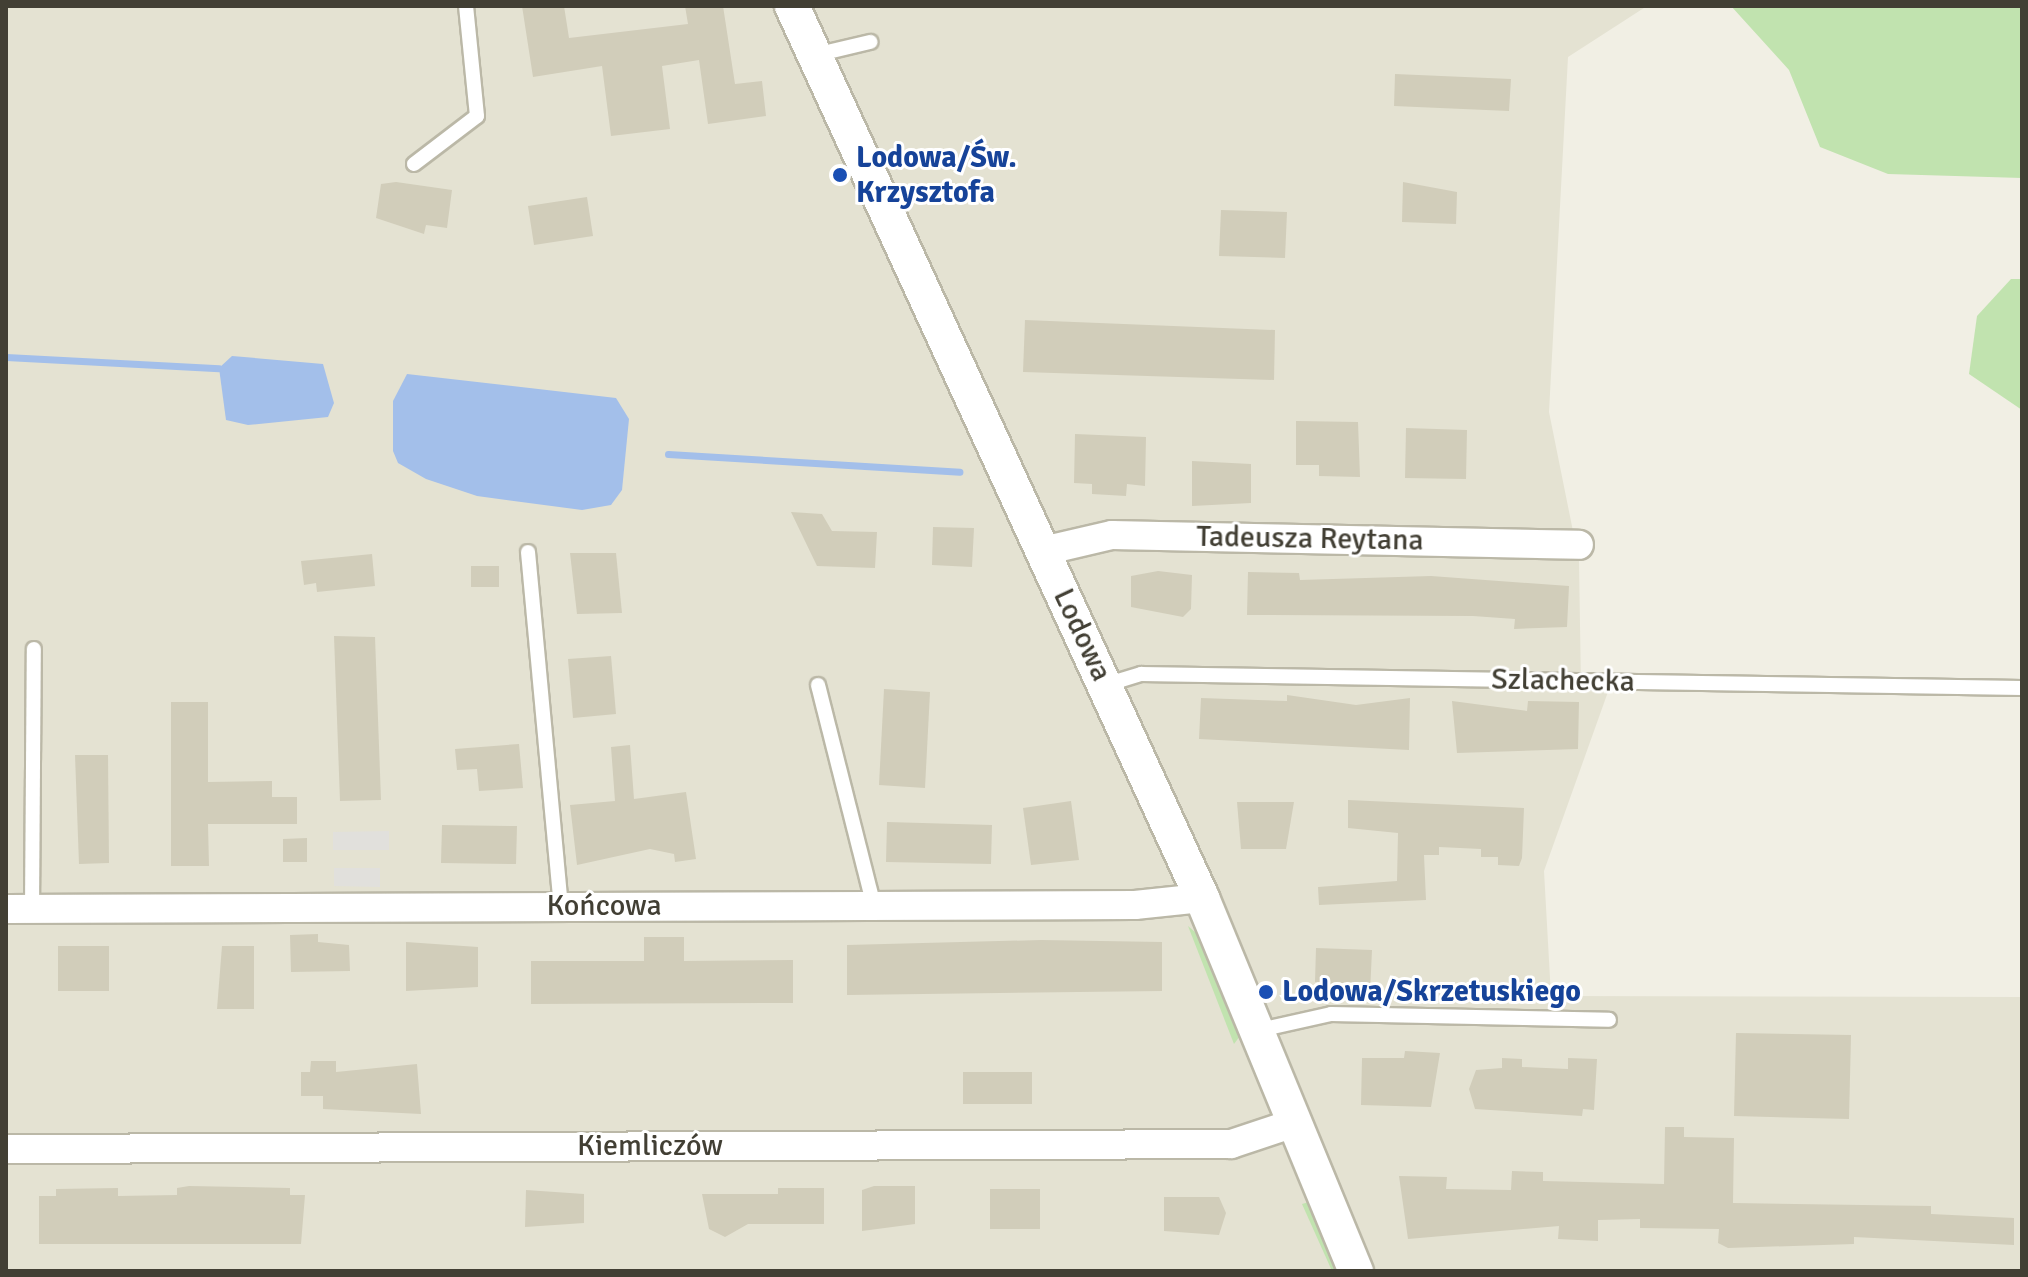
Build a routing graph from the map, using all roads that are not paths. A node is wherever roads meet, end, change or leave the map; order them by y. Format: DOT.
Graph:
graph roads {
  1 [pos="466,6"];
  2 [pos="792,6"];
  3 [pos="870,42"];
  4 [pos="815,55"];
  5 [pos="414,164"];
  6 [pos="1579,545"];
  7 [pos="1043,551"];
  8 [pos="528,552"];
  9 [pos="34,649"];
  10 [pos="818,685"];
  11 [pos="1105,685"];
  12 [pos="2022,688"];
  13 [pos="1202,898"];
  14 [pos="874,906"];
  15 [pos="561,907"];
  16 [pos="19,909"];
  17 [pos="1609,1020"];
  18 [pos="1254,1031"];
  19 [pos="1291,1124"];
  20 [pos="6,1149"];
  21 [pos="1356,1271"];
  1 -- 5 [label="lane"];
  2 -- 4 [label="street, Lodowa"];
  3 -- 4 [label="lane"];
  4 -- 7 [label="street, Lodowa"];
  6 -- 7 [label="street, Tadeusza Reytana"];
  7 -- 11 [label="street, Lodowa"];
  8 -- 15 [label="lane"];
  9 -- 16 [label="lane"];
  10 -- 14 [label="lane"];
  11 -- 12 [label="lane, Szlachecka"];
  11 -- 13 [label="street, Lodowa"];
  13 -- 14 [label="street, Końcowa"];
  13 -- 18 [label="street, Lodowa"];
  14 -- 15 [label="street, Końcowa"];
  15 -- 16 [label="street, Końcowa"];
  17 -- 18 [label="lane"];
  18 -- 19 [label="street, Lodowa"];
  19 -- 20 [label="street, Kiemliczów"];
  19 -- 21 [label="street, Lodowa"];
}
